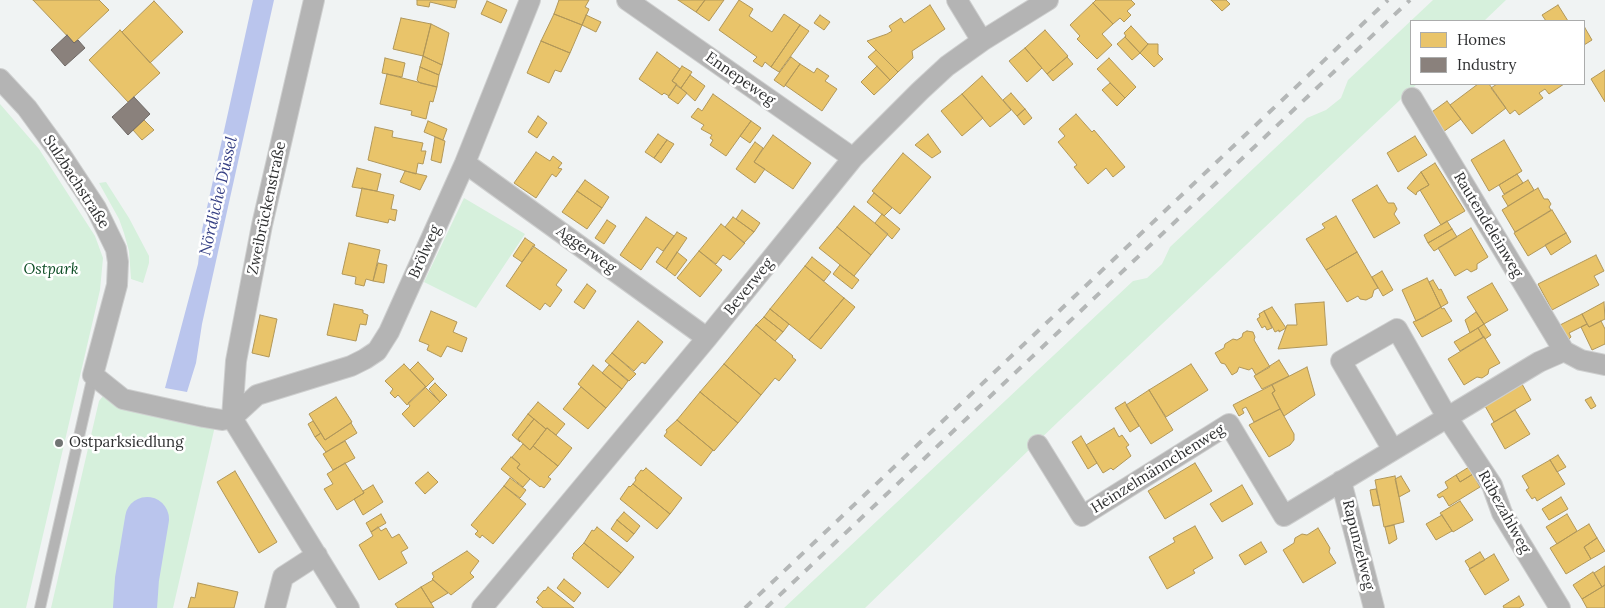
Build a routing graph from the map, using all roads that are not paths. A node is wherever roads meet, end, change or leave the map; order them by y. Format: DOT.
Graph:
graph roads {
  1 [pos="314,0"];
  2 [pos="530,0"];
  3 [pos="627,0"];
  4 [pos="957,0"];
  5 [pos="1048,0"];
  6 [pos="982,41"];
  7 [pos="0,79"];
  8 [pos="1412,98"];
  9 [pos="853,158"];
  10 [pos="466,163"];
  11 [pos="707,338"];
  12 [pos="1564,352"];
  13 [pos="1605,365"];
  14 [pos="93,375"];
  15 [pos="1447,417"];
  16 [pos="232,418"];
  17 [pos="1038,446"];
  18 [pos="1393,450"];
  19 [pos="1341,481"];
  20 [pos="317,555"];
  21 [pos="40,608"];
  22 [pos="275,608"];
  23 [pos="349,608"];
  24 [pos="482,608"];
  25 [pos="1374,608"];
  26 [pos="1560,608"];
  1 -- 16 [label="street, Zweibrückenstraße"];
  2 -- 10 [label="street, Brölweg"];
  3 -- 9 [label="street, Ennepeweg"];
  4 -- 6 [label="street"];
  5 -- 6 [label="street, Beverweg"];
  6 -- 9 [label="street, Beverweg"];
  7 -- 14 [label="street, Sulzbachstraße"];
  8 -- 12 [label="street, Rautendeleinweg"];
  9 -- 11 [label="street, Beverweg"];
  10 -- 11 [label="street, Aggerweg"];
  10 -- 16 [label="street, Brölweg"];
  11 -- 24 [label="street, Beverweg"];
  12 -- 13 [label="street"];
  12 -- 15 [label="street"];
  14 -- 16 [label="street"];
  14 -- 21 [label="lane"];
  15 -- 18 [label="street, Heinzelmännchenweg"];
  15 -- 18 [label="street, Rübezahlweg"];
  15 -- 26 [label="street, Rübezahlweg"];
  16 -- 20 [label="street"];
  17 -- 19 [label="street, Heinzelmännchenweg"];
  18 -- 19 [label="street, Heinzelmännchenweg"];
  19 -- 25 [label="street, Rapunzelweg"];
  20 -- 22 [label="street"];
  20 -- 23 [label="street"];
}
